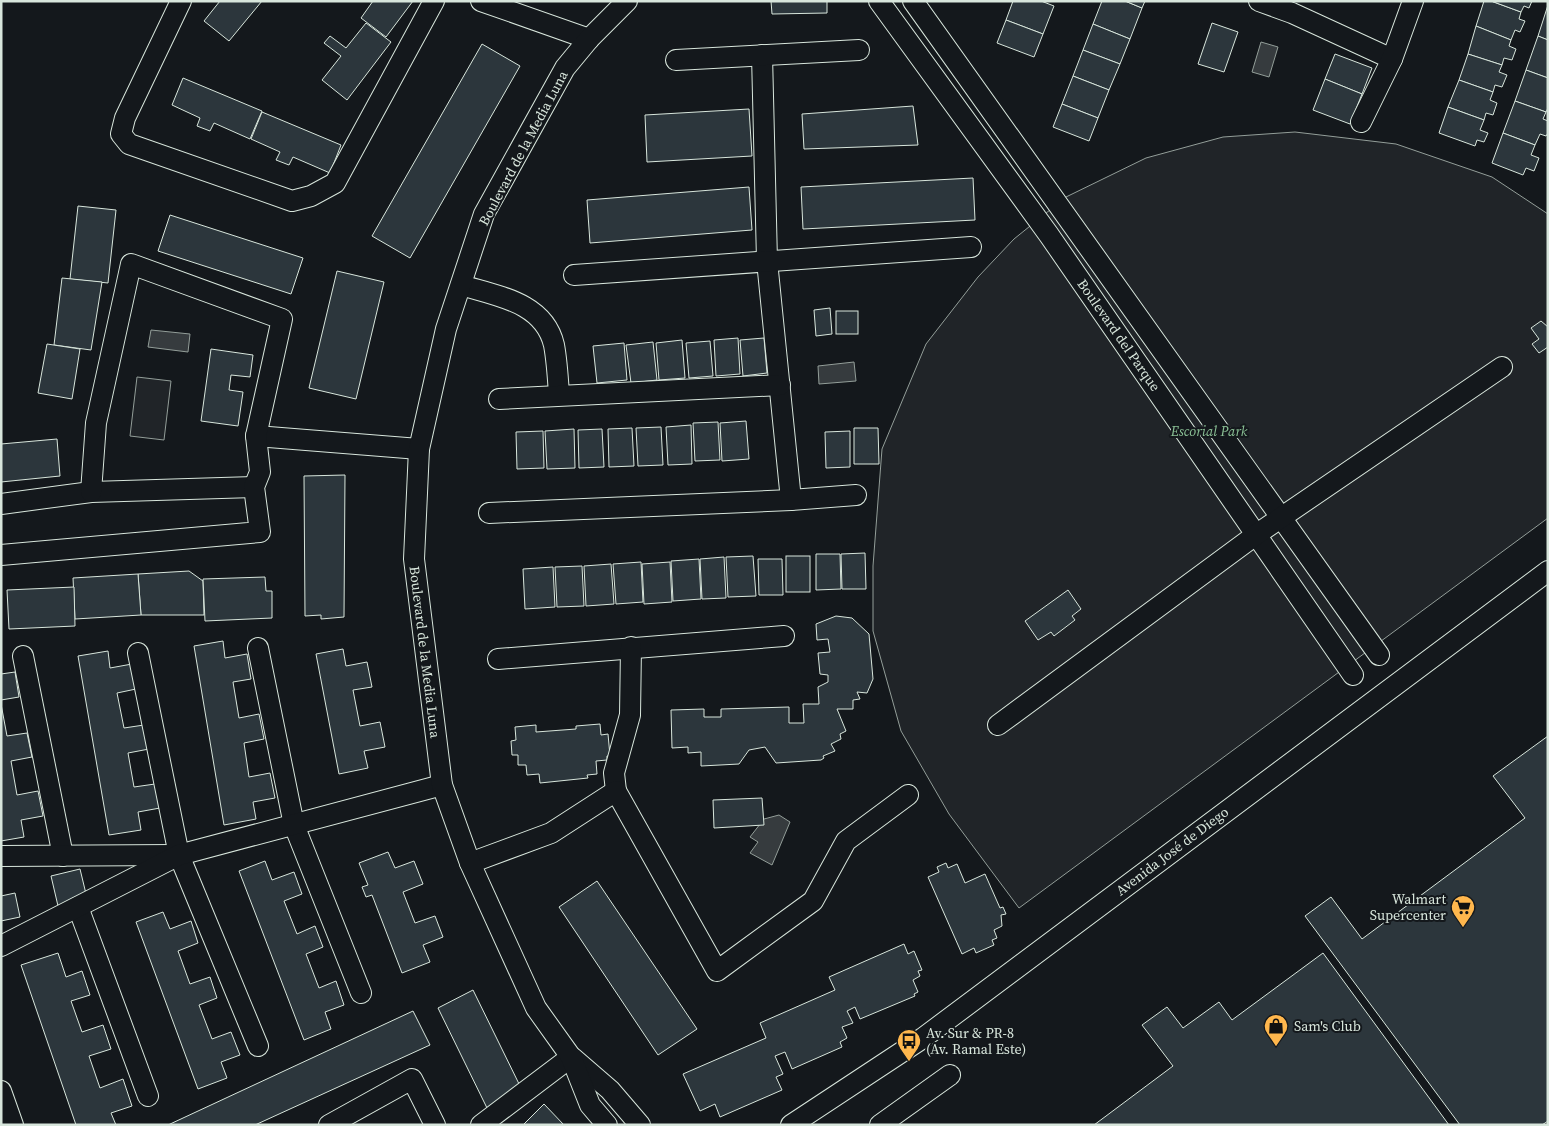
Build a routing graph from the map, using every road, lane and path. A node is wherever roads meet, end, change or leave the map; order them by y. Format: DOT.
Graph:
graph roads {
  1 [pos="181,1"];
  2 [pos="434,1"];
  3 [pos="481,1"];
  4 [pos="627,1"];
  5 [pos="879,1"];
  6 [pos="913,1"];
  7 [pos="1259,1"];
  8 [pos="1413,1"];
  9 [pos="1294,7"];
  10 [pos="589,39"];
  11 [pos="859,50"];
  12 [pos="762,55"];
  13 [pos="1392,59"];
  14 [pos="676,60"];
  15 [pos="1361,122"];
  16 [pos="971,248"];
  17 [pos="767,262"];
  18 [pos="574,275"];
  19 [pos="461,285"];
  20 [pos="1502,367"];
  21 [pos="780,385"];
  22 [pos="559,395"];
  23 [pos="499,399"];
  24 [pos="256,436"];
  25 [pos="419,449"];
  26 [pos="254,487"];
  27 [pos="90,492"];
  28 [pos="856,495"];
  29 [pos="791,500"];
  30 [pos="1,504"];
  31 [pos="489,513"];
  32 [pos="1283,517"];
  33 [pos="1257,534"];
  34 [pos="1,555"];
  35 [pos="1548,571"];
  36 [pos="784,636"];
  37 [pos="631,647"];
  38 [pos="258,648"];
  39 [pos="138,653"];
  40 [pos="1379,655"];
  41 [pos="23,656"];
  42 [pos="498,659"];
  43 [pos="1352,675"];
  44 [pos="998,725"];
  45 [pos="442,785"];
  46 [pos="616,791"];
  47 [pos="908,795"];
  48 [pos="294,824"];
  49 [pos="179,855"];
  50 [pos="1,856"];
  51 [pos="63,856"];
  52 [pos="470,863"];
  53 [pos="78,908"];
  54 [pos="1,946"];
  55 [pos="361,993"];
  56 [pos="258,1046"];
  57 [pos="571,1057"];
  58 [pos="950,1075"];
  59 [pos="1,1091"];
  60 [pos="148,1096"];
  61 [pos="804,1118"];
  62 [pos="13,1125"];
  63 [pos="329,1125"];
  64 [pos="435,1125"];
  65 [pos="481,1125"];
  66 [pos="606,1125"];
  67 [pos="640,1125"];
  68 [pos="791,1125"];
  69 [pos="880,1125"];
  1 -- 2 [label="street"];
  3 -- 10 [label="street"];
  4 -- 10 [label="street, Boulevard de la Media Luna"];
  5 -- 33 [label="street, Boulevard del Parque"];
  6 -- 32 [label="street, Boulevard del Parque"];
  7 -- 9 [label="street"];
  8 -- 13 [label="street"];
  9 -- 13 [label="street"];
  10 -- 19 [label="street, Boulevard de la Media Luna"];
  11 -- 12 [label="street"];
  12 -- 14 [label="street"];
  12 -- 17 [label="street"];
  13 -- 15 [label="street"];
  16 -- 17 [label="street"];
  17 -- 18 [label="street"];
  17 -- 21 [label="street"];
  19 -- 22 [label="street"];
  19 -- 25 [label="street, Boulevard de la Media Luna"];
  20 -- 32 [label="street"];
  21 -- 22 [label="street"];
  21 -- 29 [label="street"];
  22 -- 23 [label="street"];
  24 -- 25 [label="street"];
  24 -- 26 [label="street"];
  24 -- 27 [label="street"];
  25 -- 45 [label="street, Boulevard de la Media Luna"];
  26 -- 27 [label="street"];
  26 -- 34 [label="street"];
  27 -- 30 [label="street"];
  28 -- 29 [label="street"];
  29 -- 31 [label="street"];
  32 -- 33 [label="street"];
  32 -- 40 [label="street, Boulevard del Parque"];
  33 -- 43 [label="street, Boulevard del Parque"];
  33 -- 44 [label="street"];
  35 -- 61 [label="street, Avenida José de Diego"];
  36 -- 37 [label="street"];
  37 -- 42 [label="street"];
  37 -- 46 [label="street"];
  38 -- 48 [label="street"];
  39 -- 49 [label="street"];
  41 -- 51 [label="street"];
  45 -- 48 [label="street"];
  45 -- 52 [label="street, Boulevard de la Media Luna"];
  46 -- 47 [label="street"];
  46 -- 52 [label="street"];
  48 -- 49 [label="street"];
  48 -- 55 [label="street"];
  49 -- 51 [label="street"];
  49 -- 53 [label="street"];
  49 -- 56 [label="street"];
  50 -- 51 [label="street"];
  52 -- 57 [label="street, Boulevard de la Media Luna"];
  53 -- 54 [label="street"];
  53 -- 60 [label="street"];
  57 -- 65 [label="street"];
  57 -- 66 [label="street, Boulevard de la Media Luna"];
  57 -- 67 [label="street, Boulevard de la Media Luna"];
  58 -- 69 [label="street"];
  59 -- 62 [label="street"];
  61 -- 68 [label="street, Avenida José de Diego"];
  63 -- 64 [label="street"];
}
